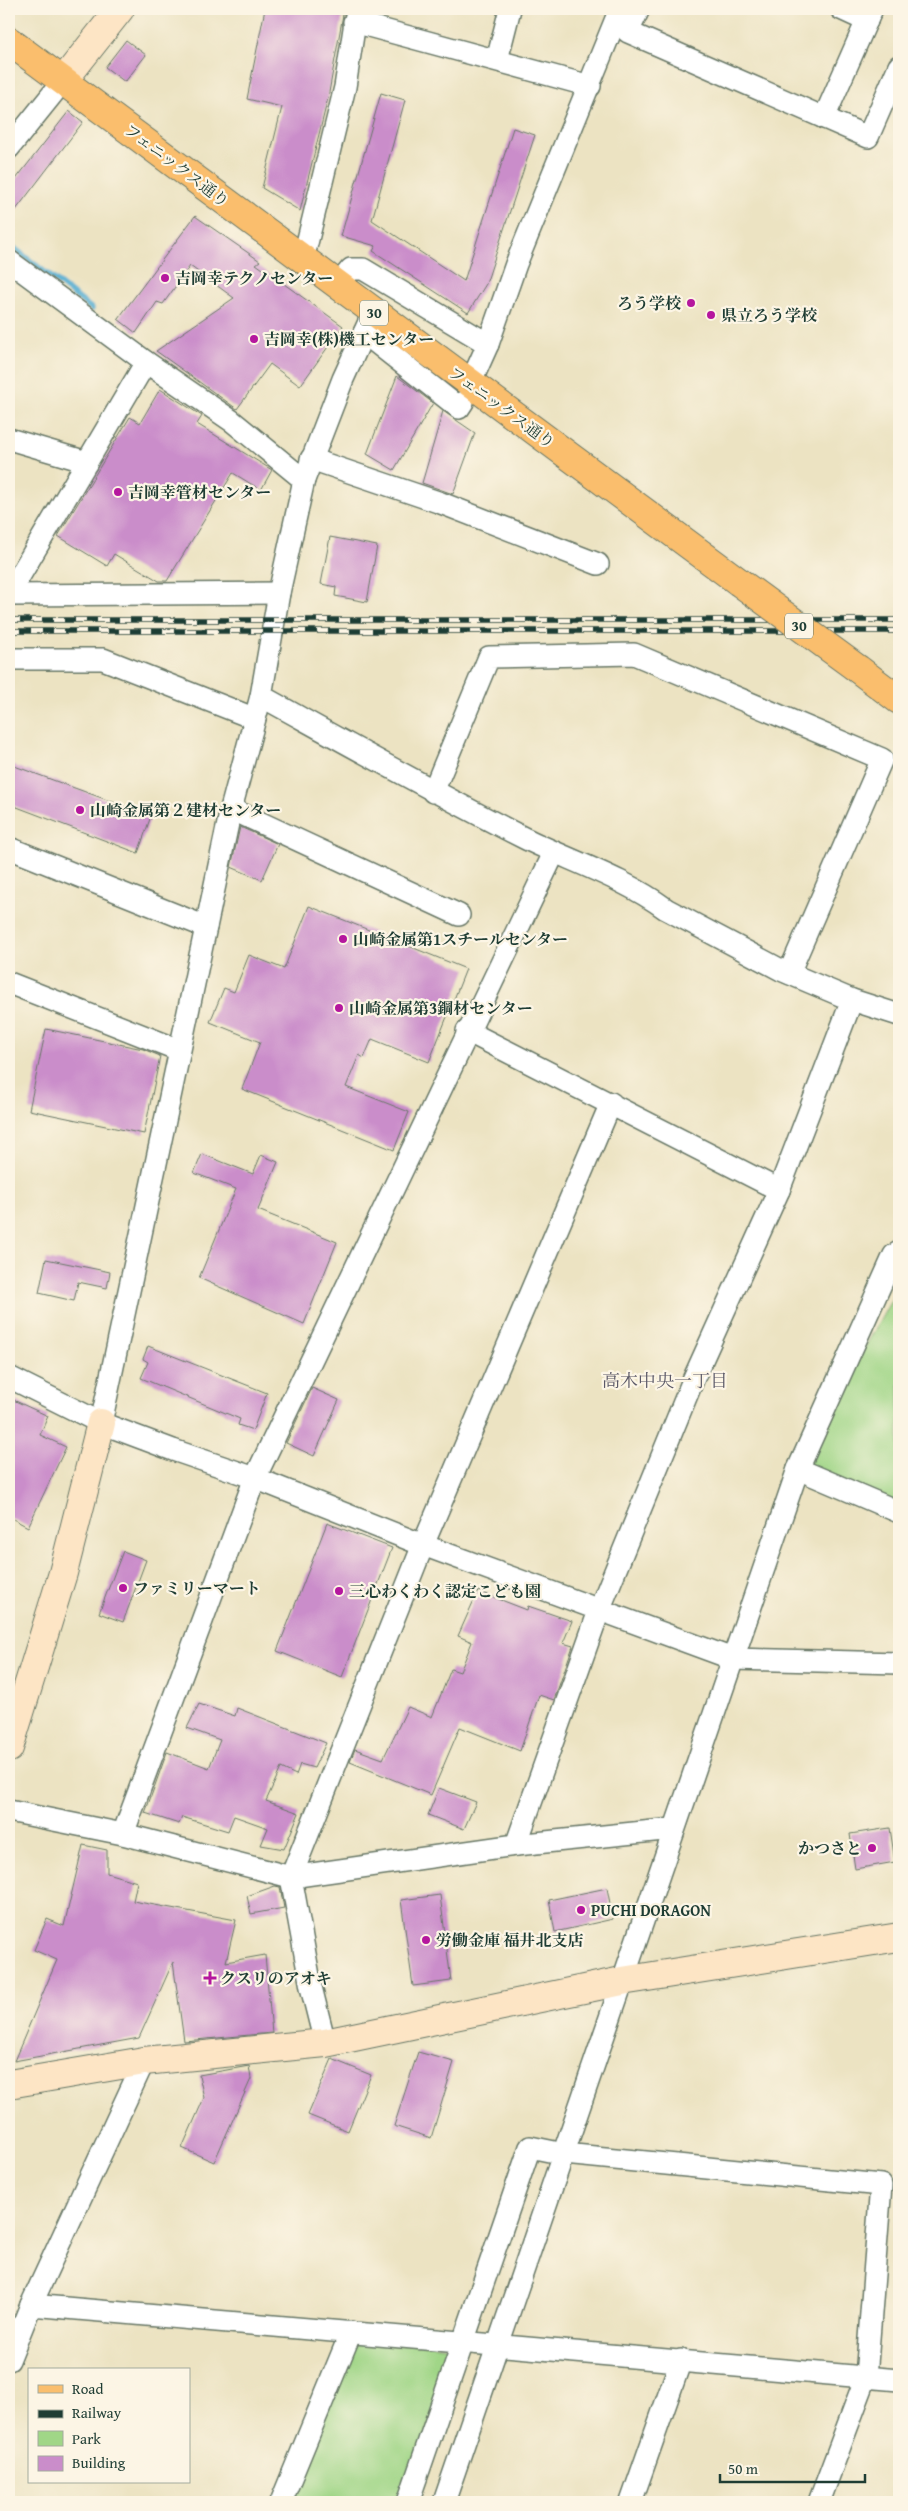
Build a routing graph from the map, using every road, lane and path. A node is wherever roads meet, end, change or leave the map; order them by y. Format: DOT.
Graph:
graph roads {
  1 [pos="120,9"];
  2 [pos="510,9"];
  3 [pos="620,9"];
  4 [pos="639,9"];
  5 [pos="841,9"];
  6 [pos="356,15"];
  7 [pos="869,15"];
  8 [pos="9,41"];
  9 [pos="497,60"];
  10 [pos="899,66"];
  11 [pos="63,81"];
  12 [pos="590,86"];
  13 [pos="824,118"];
  14 [pos="9,148"];
  15 [pos="303,260"];
  16 [pos="9,261"];
  17 [pos="337,286"];
  18 [pos="369,323"];
  19 [pos="488,344"];
  20 [pos="146,362"];
  21 [pos="475,373"];
  22 [pos="462,402"];
  23 [pos="9,439"];
  24 [pos="311,459"];
  25 [pos="87,462"];
  26 [pos="304,480"];
  27 [pos="598,564"];
  28 [pos="280,592"];
  29 [pos="9,594"];
  30 [pos="9,659"];
  31 [pos="261,696"];
  32 [pos="899,700"];
  33 [pos="253,718"];
  34 [pos="433,792"];
  35 [pos="231,809"];
  36 [pos="9,848"];
  37 [pos="554,853"];
  38 [pos="459,915"];
  39 [pos="206,927"];
  40 [pos="789,973"];
  41 [pos="9,983"];
  42 [pos="852,1000"];
  43 [pos="899,1015"];
  44 [pos="467,1031"];
  45 [pos="179,1050"];
  46 [pos="611,1103"];
  47 [pos="779,1190"];
  48 [pos="899,1252"];
  49 [pos="9,1377"];
  50 [pos="101,1423"];
  51 [pos="798,1469"];
  52 [pos="255,1478"];
  53 [pos="899,1512"];
  54 [pos="423,1544"];
  55 [pos="600,1608"];
  56 [pos="733,1659"];
  57 [pos="899,1663"];
  58 [pos="9,1748"];
  59 [pos="9,1811"];
  60 [pos="673,1829"];
  61 [pos="123,1834"];
  62 [pos="516,1845"];
  63 [pos="291,1878"];
  64 [pos="899,1936"];
  65 [pos="622,1982"];
  66 [pos="325,2043"];
  67 [pos="144,2061"];
  68 [pos="9,2084"];
  69 [pos="564,2154"];
  70 [pos="31,2305"];
  71 [pos="351,2332"];
  72 [pos="463,2341"];
  73 [pos="497,2344"];
  74 [pos="9,2360"];
  75 [pos="681,2360"];
  76 [pos="866,2377"];
  77 [pos="899,2380"];
  78 [pos="281,2502"];
  79 [pos="408,2502"];
  80 [pos="444,2502"];
  81 [pos="631,2502"];
  82 [pos="819,2502"];
  1 -- 11 [label="street"];
  2 -- 9 [label="street"];
  3 -- 12 [label="street"];
  4 -- 13 [label="street"];
  5 -- 7 [label="street"];
  6 -- 9 [label="street"];
  6 -- 15 [label="street"];
  7 -- 13 [label="street"];
  8 -- 11 [label="main road, フェニックス通り / 30"];
  9 -- 12 [label="street"];
  10 -- 13 [label="street"];
  11 -- 14 [label="street"];
  11 -- 15 [label="main road, フェニックス通り / 30"];
  12 -- 19 [label="street"];
  15 -- 17 [label="main road, フェニックス通り / 30"];
  16 -- 20 [label="street"];
  17 -- 18 [label="main road, フェニックス通り / 30"];
  17 -- 19 [label="street"];
  18 -- 22 [label="street"];
  18 -- 24 [label="street"];
  18 -- 32 [label="main road, フェニックス通り / 30, bridge"];
  19 -- 21 [label="street"];
  20 -- 25 [label="street"];
  20 -- 26 [label="street"];
  23 -- 25 [label="street"];
  24 -- 26 [label="street"];
  24 -- 27 [label="street"];
  25 -- 29 [label="street"];
  26 -- 28 [label="street"];
  28 -- 29 [label="street"];
  28 -- 31 [label="street"];
  30 -- 33 [label="street"];
  31 -- 33 [label="street"];
  31 -- 34 [label="street"];
  33 -- 35 [label="street"];
  34 -- 37 [label="street"];
  34 -- 40 [label="street"];
  35 -- 38 [label="street"];
  35 -- 39 [label="street"];
  36 -- 39 [label="street"];
  37 -- 40 [label="street"];
  37 -- 44 [label="street"];
  39 -- 45 [label="street"];
  40 -- 42 [label="street"];
  41 -- 45 [label="street"];
  42 -- 43 [label="street"];
  42 -- 47 [label="street"];
  44 -- 46 [label="street"];
  44 -- 52 [label="street"];
  45 -- 50 [label="street"];
  46 -- 47 [label="street"];
  46 -- 54 [label="street"];
  47 -- 55 [label="street"];
  48 -- 51 [label="street"];
  49 -- 50 [label="street"];
  50 -- 52 [label="street"];
  50 -- 58 [label="street"];
  51 -- 53 [label="street"];
  51 -- 56 [label="street"];
  52 -- 54 [label="street"];
  52 -- 61 [label="street"];
  54 -- 55 [label="street"];
  54 -- 63 [label="street"];
  55 -- 56 [label="street"];
  55 -- 62 [label="street"];
  56 -- 57 [label="street"];
  56 -- 60 [label="street"];
  59 -- 61 [label="street"];
  60 -- 62 [label="street"];
  60 -- 65 [label="street"];
  61 -- 63 [label="street"];
  62 -- 63 [label="street"];
  63 -- 66 [label="street"];
  64 -- 65 [label="street"];
  65 -- 66 [label="street"];
  65 -- 69 [label="street"];
  66 -- 67 [label="street"];
  67 -- 68 [label="street"];
  67 -- 70 [label="street"];
  69 -- 72 [label="street"];
  69 -- 73 [label="street"];
  69 -- 76 [label="street"];
  70 -- 71 [label="street"];
  70 -- 74 [label="street"];
  71 -- 72 [label="street"];
  71 -- 78 [label="street"];
  72 -- 73 [label="street"];
  72 -- 79 [label="street"];
  73 -- 75 [label="street"];
  73 -- 80 [label="street"];
  75 -- 76 [label="street"];
  75 -- 81 [label="street"];
  76 -- 77 [label="street"];
  76 -- 82 [label="street"];
}
